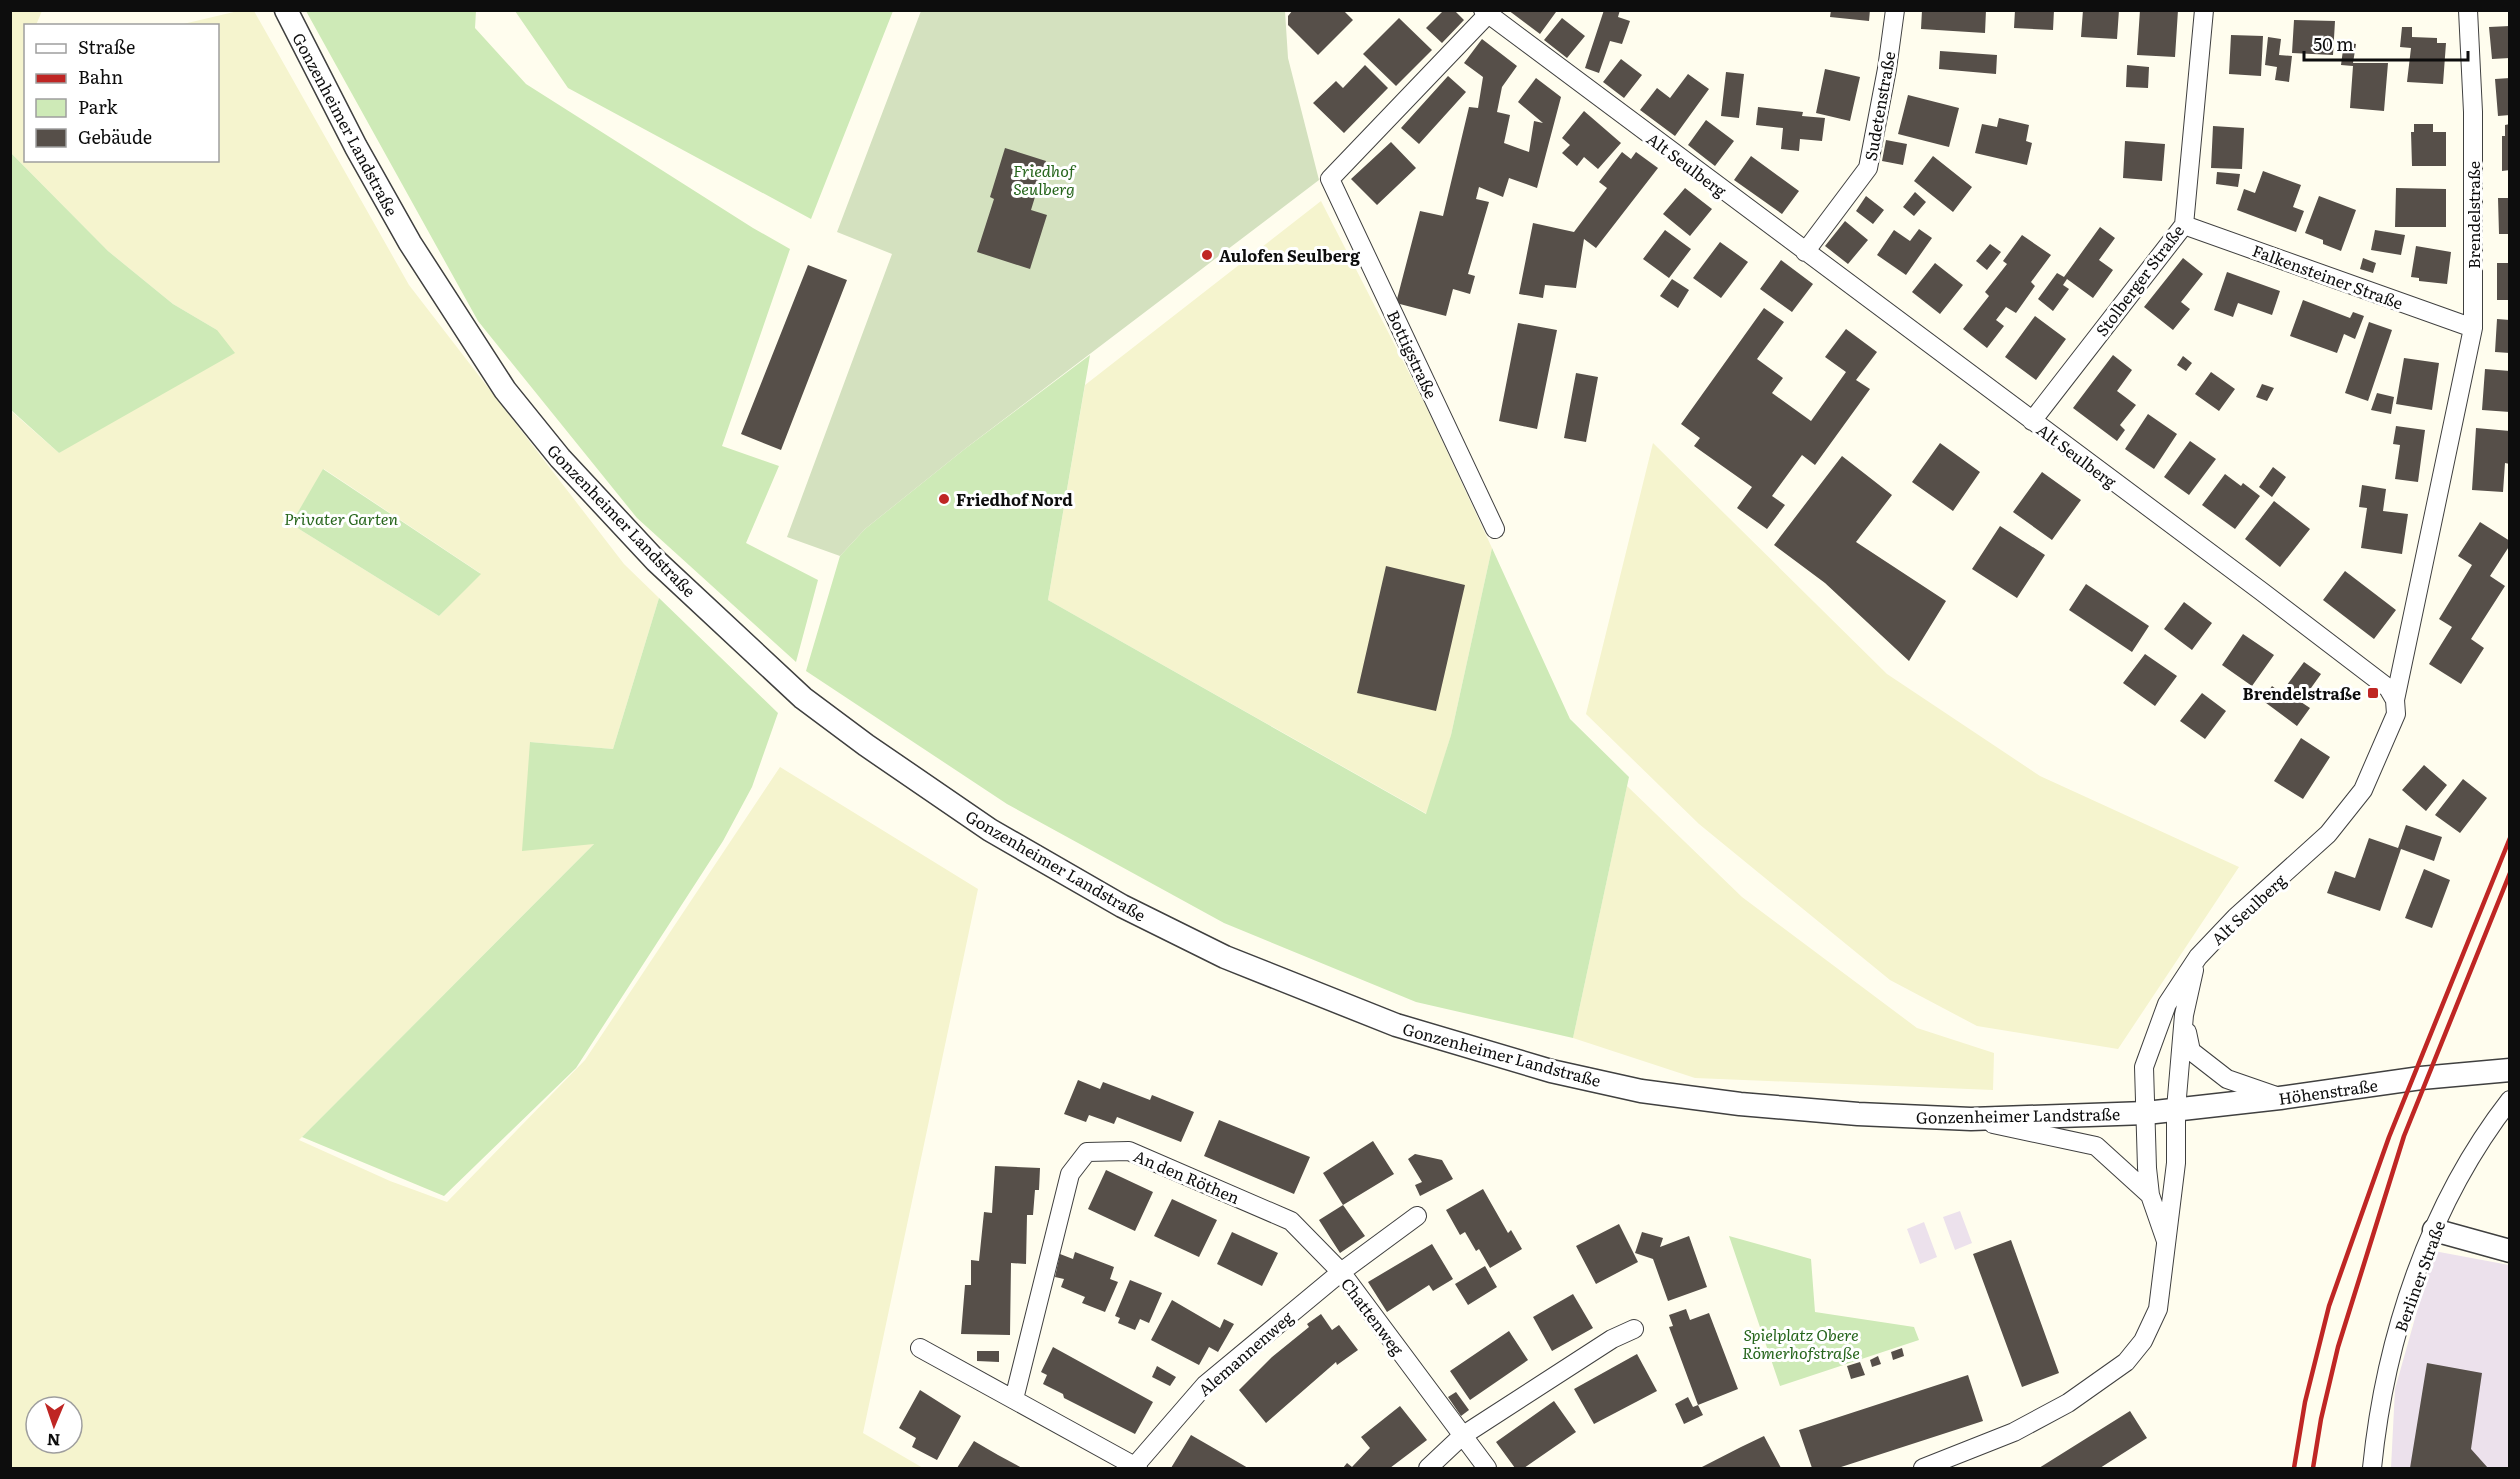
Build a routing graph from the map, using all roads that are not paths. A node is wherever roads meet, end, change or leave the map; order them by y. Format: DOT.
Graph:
graph roads {
  1 [pos="286,10"];
  2 [pos="1895,10"];
  3 [pos="2204,10"];
  4 [pos="2468,10"];
  5 [pos="1486,13"];
  6 [pos="1330,179"];
  7 [pos="2184,225"];
  8 [pos="1805,252"];
  9 [pos="2473,328"];
  10 [pos="2032,421"];
  11 [pos="1495,529"];
  12 [pos="2395,700"];
  13 [pos="2198,957"];
  14 [pos="2184,1015"];
  15 [pos="2510,1070"];
  16 [pos="2280,1098"];
  17 [pos="2510,1100"];
  18 [pos="2176,1112"];
  19 [pos="2146,1113"];
  20 [pos="1971,1119"];
  21 [pos="2150,1195"];
  22 [pos="1417,1216"];
  23 [pos="2434,1230"];
  24 [pos="2166,1241"];
  25 [pos="2510,1251"];
  26 [pos="1341,1272"];
  27 [pos="1634,1329"];
  28 [pos="920,1348"];
  29 [pos="1014,1399"];
  30 [pos="1462,1436"];
  31 [pos="1135,1468"];
  32 [pos="1428,1468"];
  33 [pos="1487,1468"];
  34 [pos="1923,1468"];
  35 [pos="2372,1468"];
  1 -- 20 [label="street, Gonzenheimer Landstraße"];
  2 -- 8 [label="street, Sudetenstraße"];
  3 -- 7 [label="street, Stolberger Straße"];
  4 -- 9 [label="street, Brendelstraße"];
  5 -- 6 [label="street, Alt Seulberg"];
  5 -- 8 [label="street, Alt Seulberg"];
  6 -- 11 [label="street, Bottigstraße"];
  7 -- 9 [label="street, Falkensteiner Straße"];
  7 -- 10 [label="street, Stolberger Straße"];
  8 -- 10 [label="street, Alt Seulberg"];
  9 -- 12 [label="street, Brendelstraße"];
  10 -- 12 [label="street, Alt Seulberg"];
  12 -- 13 [label="street, Alt Seulberg"];
  13 -- 14 [label="street, Alt Seulberg"];
  13 -- 19 [label="street, Alt Seulberg"];
  14 -- 16 [label="street, Alt Seulberg"];
  14 -- 18 [label="street, Alt Seulberg"];
  15 -- 16 [label="street, Höhenstraße"];
  16 -- 18 [label="street, Höhenstraße"];
  17 -- 23 [label="street, Berliner Straße"];
  18 -- 19 [label="street, Höhenstraße"];
  18 -- 24 [label="street, Alt Seulberg"];
  19 -- 20 [label="street, Gonzenheimer Landstraße"];
  19 -- 21 [label="street, Alt Seulberg"];
  20 -- 21 [label="street"];
  21 -- 24 [label="street"];
  22 -- 26 [label="street, Chattenweg"];
  23 -- 25 [label="street"];
  23 -- 35 [label="street, Berliner Straße"];
  24 -- 34 [label="street, Alt Seulberg"];
  26 -- 29 [label="street, An den Röthen"];
  26 -- 30 [label="street, Chattenweg"];
  26 -- 31 [label="street, Alemannenweg"];
  27 -- 30 [label="street"];
  28 -- 29 [label="street"];
  29 -- 31 [label="street"];
  30 -- 32 [label="street"];
  30 -- 33 [label="street, Chattenweg"];
}
